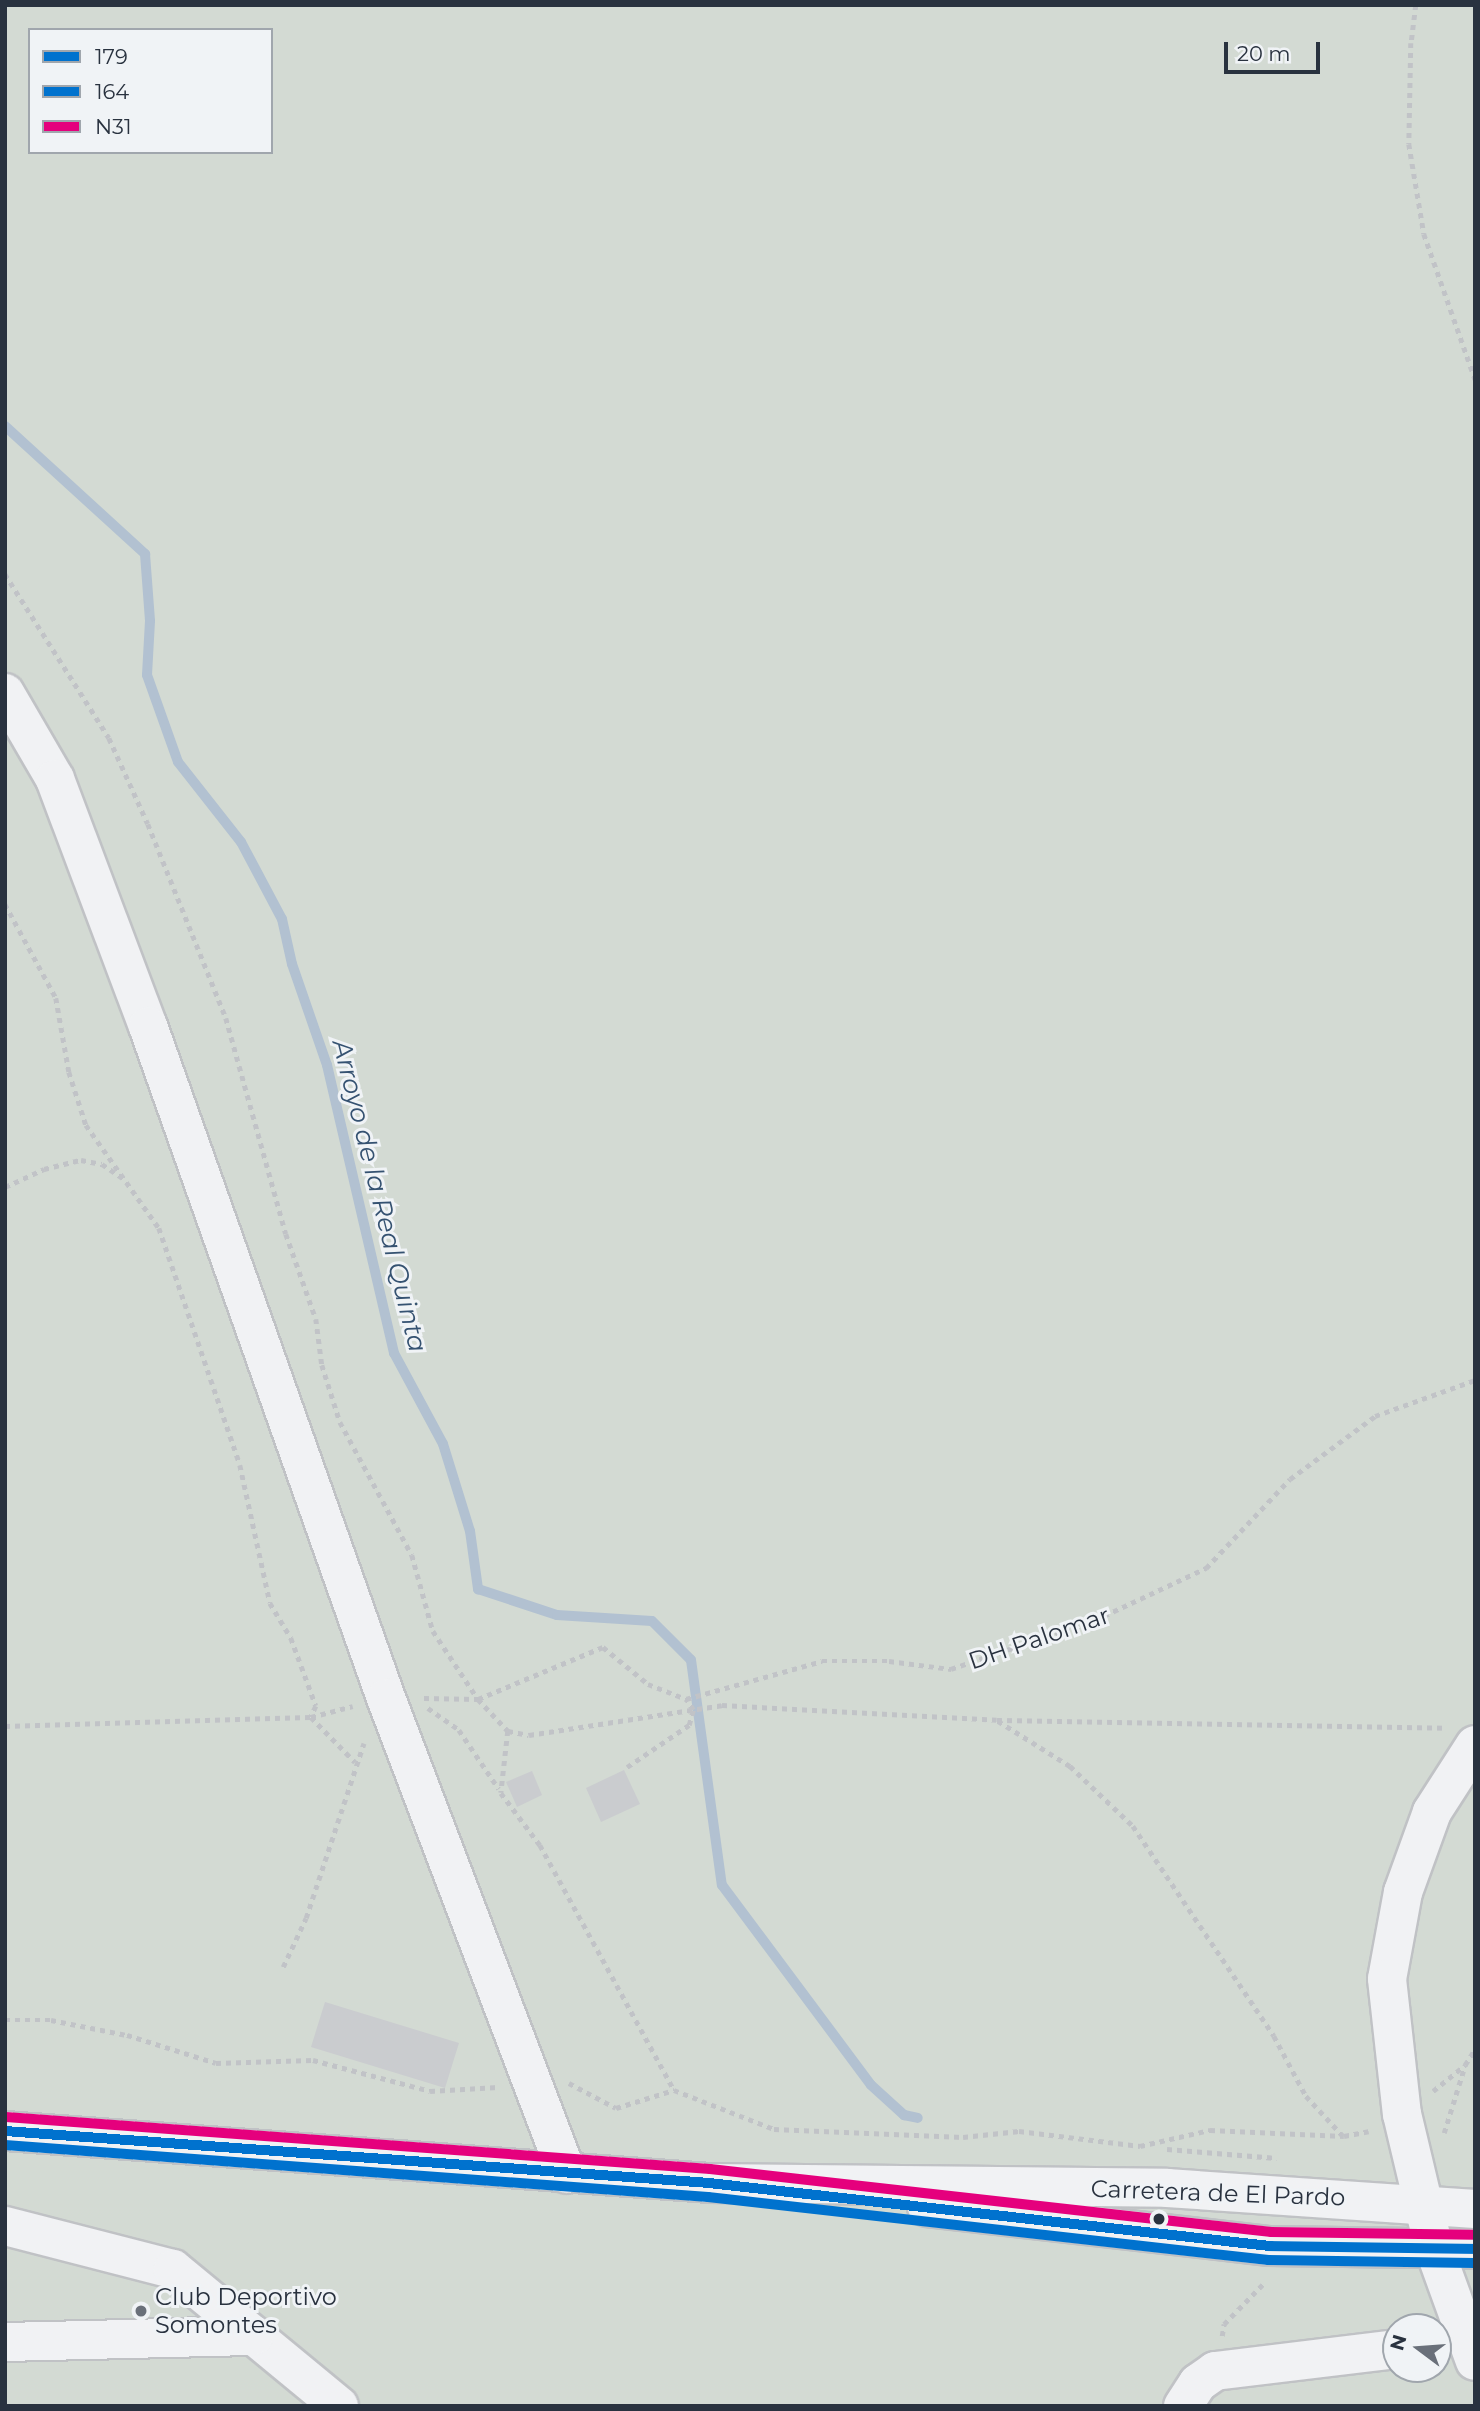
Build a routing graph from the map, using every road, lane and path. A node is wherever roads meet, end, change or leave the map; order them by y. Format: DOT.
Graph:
graph roads {
  1 [pos="1416,5"];
  2 [pos="1475,379"];
  3 [pos="5,574"];
  4 [pos="5,693"];
  5 [pos="5,904"];
  6 [pos="129,1182"];
  7 [pos="5,1187"];
  8 [pos="1475,1380"];
  9 [pos="386,1698"];
  10 [pos="478,1699"];
  11 [pos="686,1699"];
  12 [pos="693,1710"];
  13 [pos="311,1717"];
  14 [pos="997,1720"];
  15 [pos="5,1726"];
  16 [pos="508,1731"];
  17 [pos="1468,1737"];
  18 [pos="355,1762"];
  19 [pos="627,1767"];
  20 [pos="501,1793"];
  21 [pos="283,1966"];
  22 [pos="5,2020"];
  23 [pos="1475,2049"];
  24 [pos="1465,2065"];
  25 [pos="555,2083"];
  26 [pos="513,2086"];
  27 [pos="674,2090"];
  28 [pos="1402,2114"];
  29 [pos="5,2131"];
  30 [pos="1344,2136"];
  31 [pos="1415,2161"];
  32 [pos="567,2174"];
  33 [pos="709,2183"];
  34 [pos="1423,2204"];
  35 [pos="1475,2209"];
  36 [pos="1475,2224"];
  37 [pos="9,2238"];
  38 [pos="1434,2248"];
  39 [pos="1475,2249"];
  40 [pos="1267,2280"];
  41 [pos="254,2336"];
  42 [pos="5,2342"];
  43 [pos="1382,2351"];
  44 [pos="1475,2361"];
  45 [pos="1215,2371"];
  46 [pos="339,2406"];
  47 [pos="1183,2406"];
  1 -- 2 [label="path"];
  3 -- 10 [label="path"];
  4 -- 9 [label="street"];
  5 -- 6 [label="path"];
  6 -- 7 [label="path"];
  6 -- 13 [label="path"];
  8 -- 11 [label="path, DH Palomar"];
  9 -- 13 [label="path"];
  9 -- 18 [label="path"];
  9 -- 32 [label="street"];
  10 -- 11 [label="path"];
  10 -- 16 [label="path"];
  10 -- 20 [label="path"];
  11 -- 12 [label="path"];
  12 -- 14 [label="path"];
  12 -- 16 [label="path"];
  12 -- 19 [label="path"];
  13 -- 15 [label="path"];
  13 -- 18 [label="path"];
  14 -- 17 [label="path"];
  14 -- 30 [label="path"];
  16 -- 20 [label="path"];
  17 -- 28 [label="street"];
  18 -- 21 [label="path"];
  20 -- 27 [label="path"];
  22 -- 26 [label="path"];
  23 -- 24 [label="path"];
  24 -- 28 [label="path"];
  24 -- 31 [label="path"];
  25 -- 27 [label="path"];
  27 -- 30 [label="path"];
  28 -- 30 [label="path"];
  28 -- 31 [label="street"];
  29 -- 32 [label="street, Carretera de El Pardo"];
  31 -- 34 [label="street"];
  32 -- 33 [label="street, Carretera de El Pardo"];
  33 -- 34 [label="street, Carretera de El Pardo"];
  33 -- 38 [label="street, Carretera de El Pardo"];
  34 -- 35 [label="street, Carretera de El Pardo"];
  34 -- 38 [label="street"];
  36 -- 38 [label="street"];
  37 -- 41 [label="street"];
  38 -- 39 [label="street, Carretera de El Pardo"];
  38 -- 44 [label="street"];
  40 -- 45 [label="path"];
  41 -- 42 [label="street"];
  41 -- 46 [label="street"];
  43 -- 45 [label="street"];
  45 -- 47 [label="street"];
}
